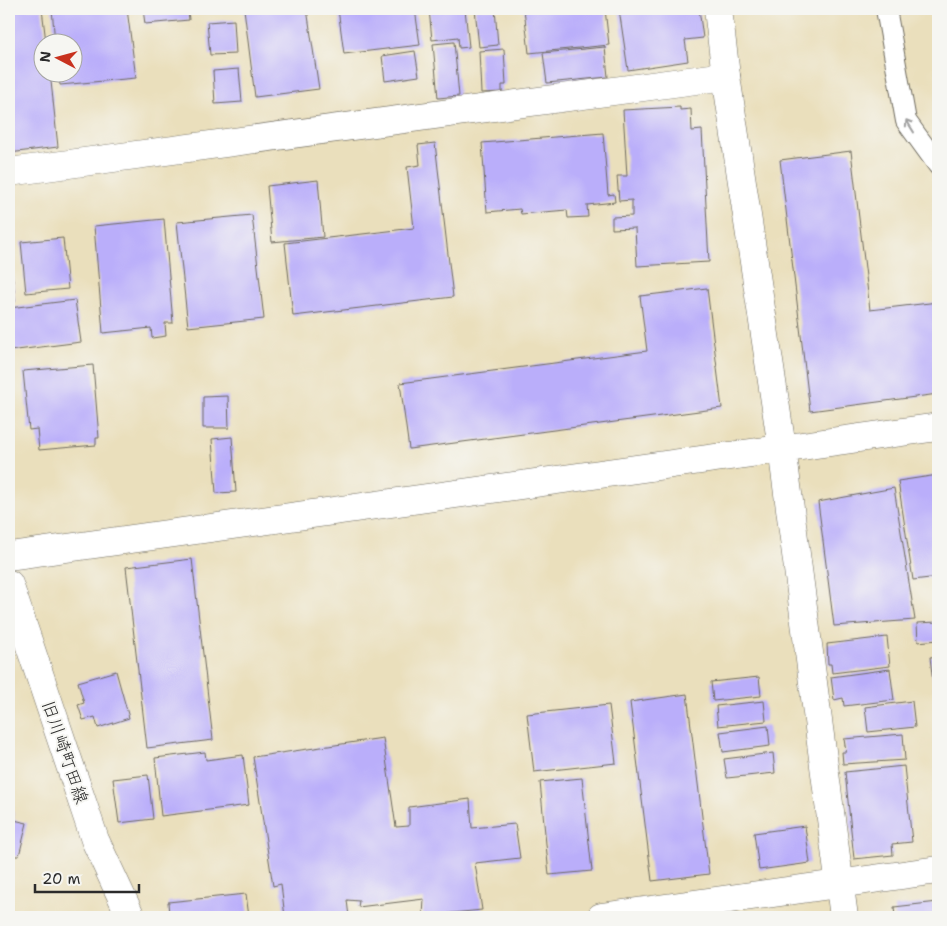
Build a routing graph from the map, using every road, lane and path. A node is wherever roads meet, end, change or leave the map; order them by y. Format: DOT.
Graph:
graph roads {
  1 [pos="718,9"];
  2 [pos="886,9"];
  3 [pos="726,76"];
  4 [pos="938,165"];
  5 [pos="9,172"];
  6 [pos="938,427"];
  7 [pos="782,448"];
  8 [pos="9,556"];
  9 [pos="9,584"];
  10 [pos="938,870"];
  11 [pos="839,882"];
  12 [pos="131,917"];
  13 [pos="601,917"];
  14 [pos="844,917"];
  1 -- 3 [label="street"];
  4 -- 2 [label="lane, one-way"];
  3 -- 5 [label="street"];
  3 -- 7 [label="street"];
  6 -- 7 [label="street"];
  7 -- 8 [label="street"];
  7 -- 11 [label="street"];
  9 -- 12 [label="street, 旧川崎町田線"];
  10 -- 11 [label="street"];
  11 -- 13 [label="street"];
  11 -- 14 [label="street"];
}
